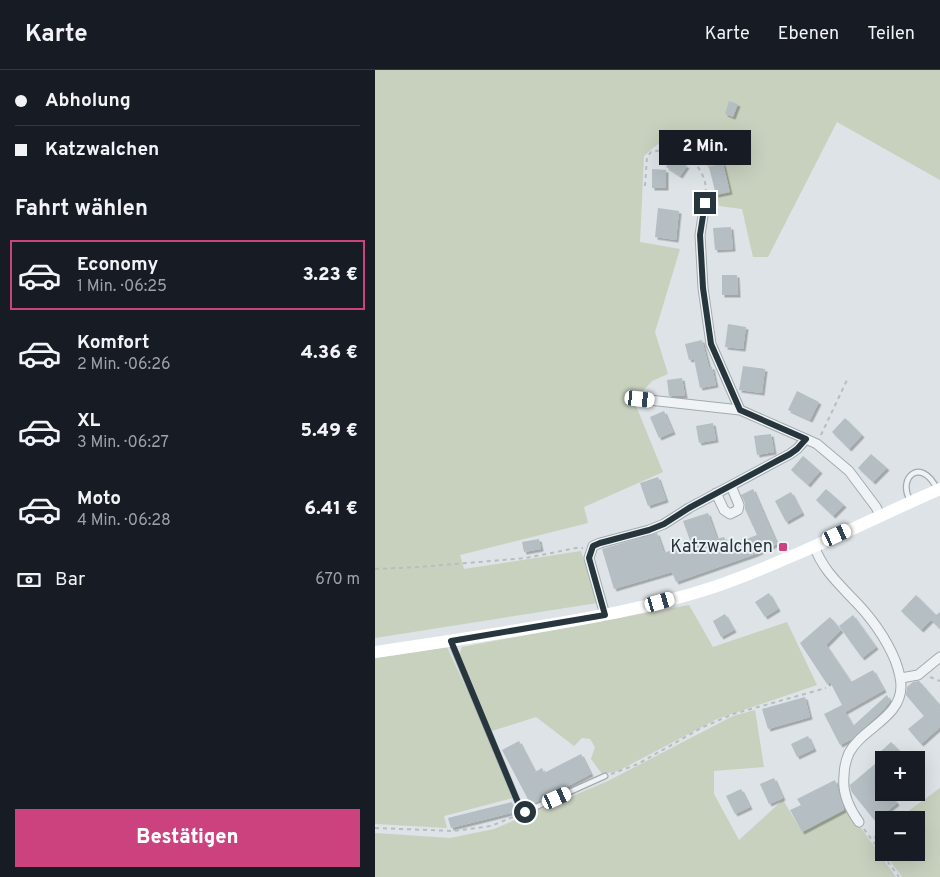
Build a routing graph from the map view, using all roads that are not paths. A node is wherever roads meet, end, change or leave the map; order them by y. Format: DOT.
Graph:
graph roads {
  1 [pos="705,203"];
  2 [pos="640,399"];
  3 [pos="740,410"];
  4 [pos="806,439"];
  5 [pos="731,486"];
  6 [pos="939,489"];
  7 [pos="716,493"];
  8 [pos="911,501"];
  9 [pos="880,515"];
  10 [pos="813,546"];
  11 [pos="605,615"];
  12 [pos="451,641"];
  13 [pos="375,652"];
  14 [pos="940,658"];
  15 [pos="901,678"];
  16 [pos="605,776"];
  17 [pos="859,822"];
  1 -- 3 [label="street"];
  2 -- 3 [label="street"];
  3 -- 4 [label="street"];
  4 -- 5 [label="street"];
  4 -- 9 [label="street"];
  5 -- 7 [label="street"];
  5 -- 7 [label="street"];
  6 -- 8 [label="street"];
  6 -- 8 [label="lane"];
  7 -- 11 [label="street"];
  8 -- 9 [label="street"];
  9 -- 10 [label="street"];
  10 -- 11 [label="street"];
  10 -- 15 [label="street"];
  11 -- 12 [label="street"];
  12 -- 13 [label="street"];
  12 -- 16 [label="lane"];
  14 -- 15 [label="street"];
  15 -- 17 [label="street"];
}
